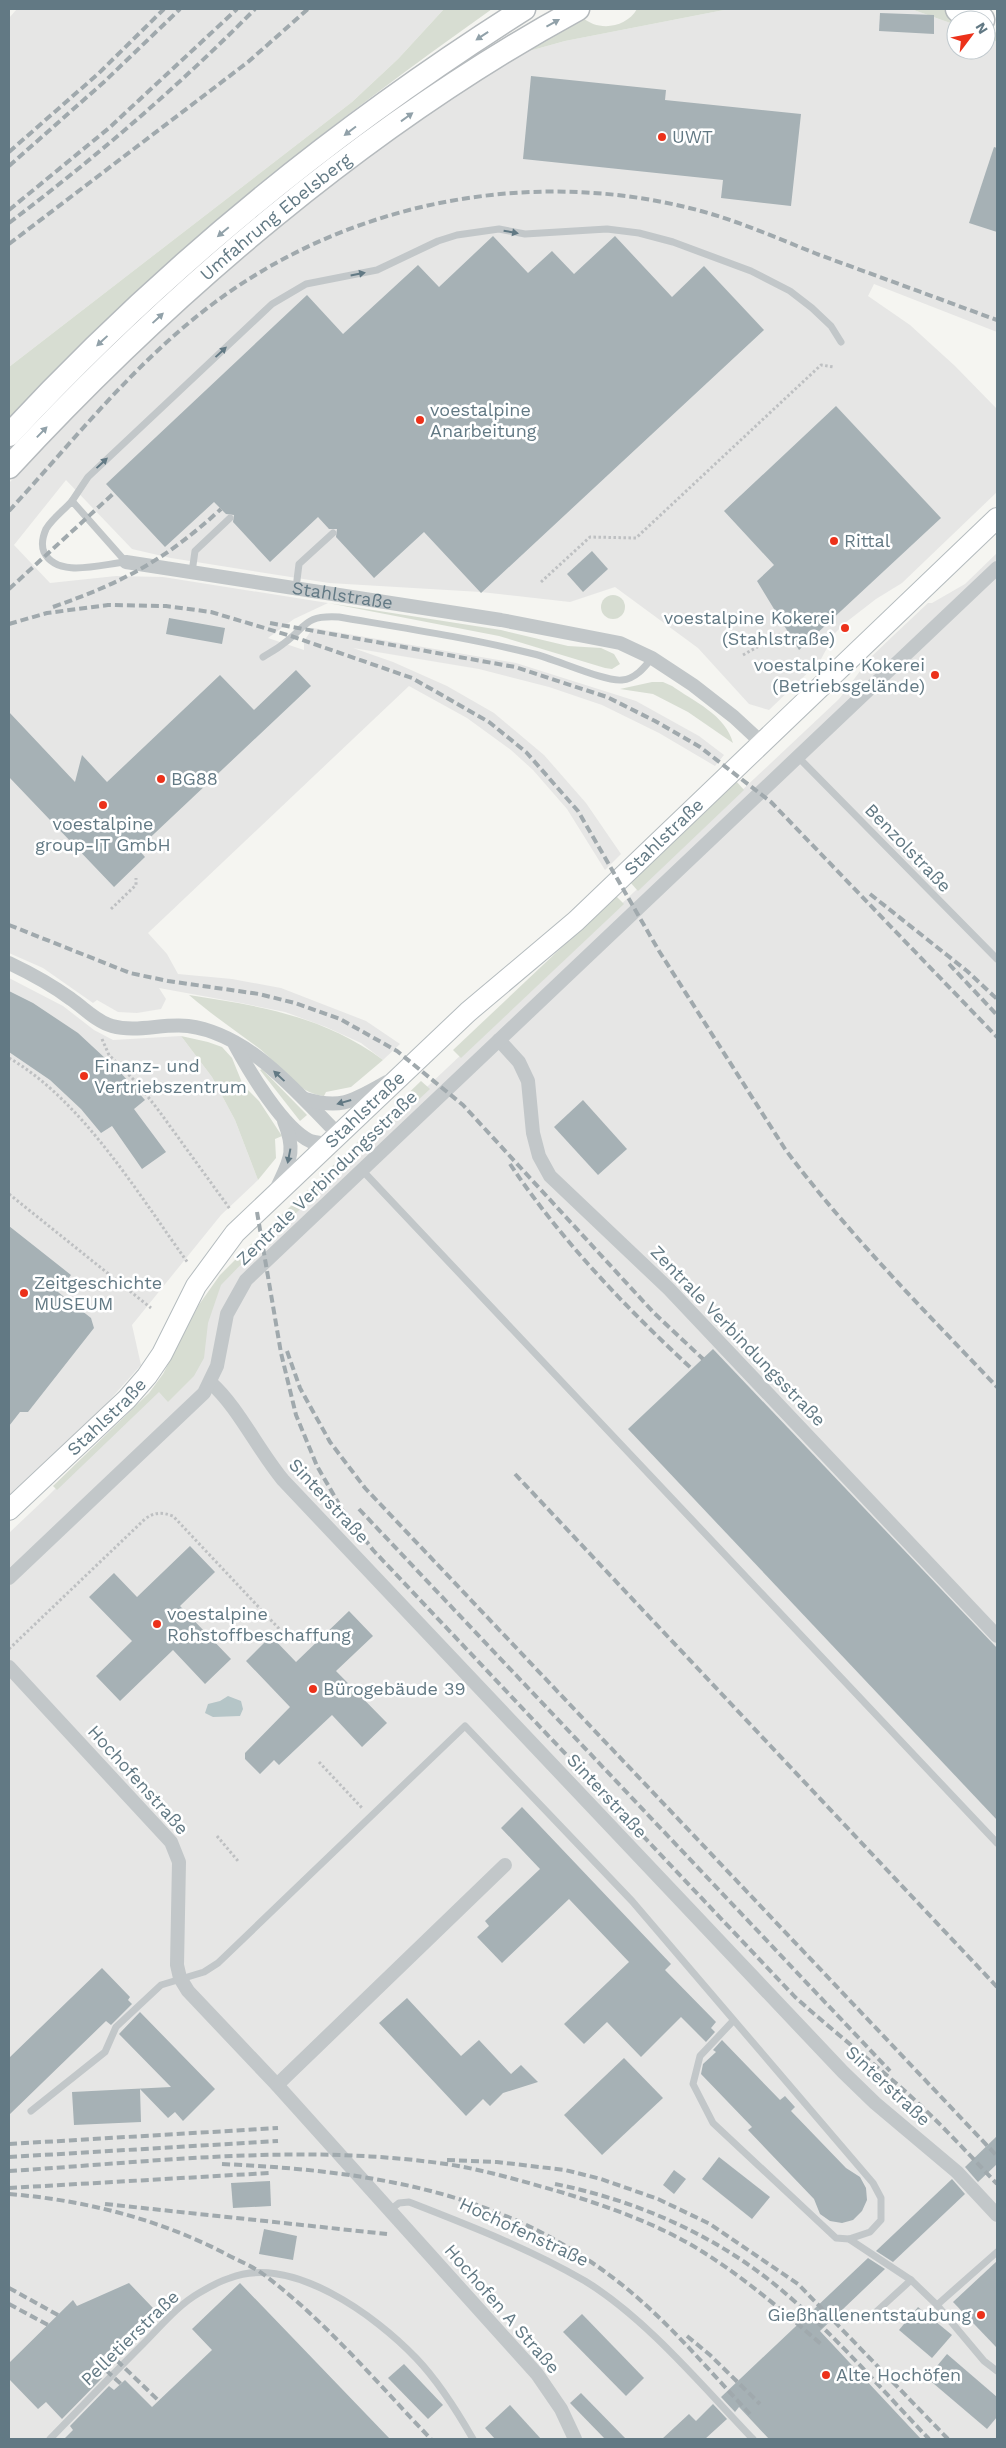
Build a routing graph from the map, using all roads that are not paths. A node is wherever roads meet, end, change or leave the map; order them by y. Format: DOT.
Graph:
graph roads {
  1 [pos="524,9"];
  2 [pos="578,9"];
  3 [pos="842,342"];
  4 [pos="9,435"];
  5 [pos="9,467"];
  6 [pos="72,501"];
  7 [pos="230,518"];
  8 [pos="997,518"];
  9 [pos="332,533"];
  10 [pos="126,562"];
  11 [pos="997,568"];
  12 [pos="192,572"];
  13 [pos="296,588"];
  14 [pos="263,657"];
  15 [pos="652,658"];
  16 [pos="763,744"];
  17 [pos="798,757"];
  18 [pos="997,959"];
  19 [pos="9,964"];
  20 [pos="499,1040"];
  21 [pos="233,1042"];
  22 [pos="403,1074"];
  23 [pos="303,1099"];
  24 [pos="281,1113"];
  25 [pos="334,1139"];
  26 [pos="362,1170"];
  27 [pos="273,1197"];
  28 [pos="211,1383"];
  29 [pos="9,1510"];
  30 [pos="9,1578"];
  31 [pos="997,1636"];
  32 [pos="9,1667"];
  33 [pos="997,1843"];
  34 [pos="505,1865"];
  35 [pos="180,1978"];
  36 [pos="733,2021"];
  37 [pos="277,2085"];
  38 [pos="31,2111"];
  39 [pos="390,2210"];
  40 [pos="997,2215"];
  41 [pos="849,2239"];
  42 [pos="997,2252"];
  43 [pos="912,2280"];
  44 [pos="936,2305"];
  45 [pos="876,2312"];
  46 [pos="997,2370"];
  47 [pos="50,2439"];
  48 [pos="472,2439"];
  49 [pos="576,2439"];
  50 [pos="753,2439"];
  1 -- 4 [label="main road, Umfahrung Ebelsberg, one-way"];
  5 -- 2 [label="main road, Umfahrung Ebelsberg, one-way"];
  6 -- 3 [label="lane, one-way"];
  6 -- 10 [label="lane"];
  6 -- 10 [label="lane"];
  7 -- 12 [label="lane"];
  8 -- 16 [label="street, Stahlstraße"];
  9 -- 13 [label="lane"];
  10 -- 12 [label="street, Stahlstraße"];
  11 -- 17 [label="street, Zentrale Verbindungsstraße"];
  12 -- 13 [label="street, Stahlstraße"];
  13 -- 15 [label="street, Stahlstraße"];
  14 -- 15 [label="lane"];
  15 -- 16 [label="street, Stahlstraße"];
  16 -- 22 [label="street, Stahlstraße"];
  17 -- 18 [label="lane, Benzolstraße"];
  17 -- 20 [label="street, Zentrale Verbindungsstraße"];
  19 -- 21 [label="street"];
  20 -- 26 [label="street, Zentrale Verbindungsstraße"];
  20 -- 31 [label="street, Zentrale Verbindungsstraße"];
  23 -- 21 [label="street, one-way"];
  21 -- 24 [label="street"];
  22 -- 23 [label="street, one-way"];
  22 -- 25 [label="street, Stahlstraße"];
  23 -- 25 [label="street"];
  24 -- 25 [label="street"];
  24 -- 27 [label="street, one-way"];
  25 -- 27 [label="street, Stahlstraße"];
  26 -- 28 [label="street, Zentrale Verbindungsstraße"];
  26 -- 33 [label="lane"];
  27 -- 29 [label="street, Stahlstraße"];
  28 -- 30 [label="street, Zentrale Verbindungsstraße"];
  28 -- 40 [label="street, Sinterstraße"];
  32 -- 35 [label="street, Hochofenstraße"];
  34 -- 37 [label="street"];
  35 -- 36 [label="lane"];
  35 -- 37 [label="street, Hochofenstraße"];
  35 -- 38 [label="lane"];
  36 -- 41 [label="lane"];
  36 -- 41 [label="lane"];
  37 -- 39 [label="street, Hochofenstraße"];
  39 -- 49 [label="street, Hochofen A Straße"];
  39 -- 50 [label="lane, Hochofenstraße"];
  41 -- 43 [label="lane"];
  42 -- 44 [label="lane"];
  43 -- 44 [label="lane"];
  43 -- 45 [label="lane"];
  44 -- 46 [label="lane"];
  47 -- 48 [label="lane, Pelletierstraße"];
}
